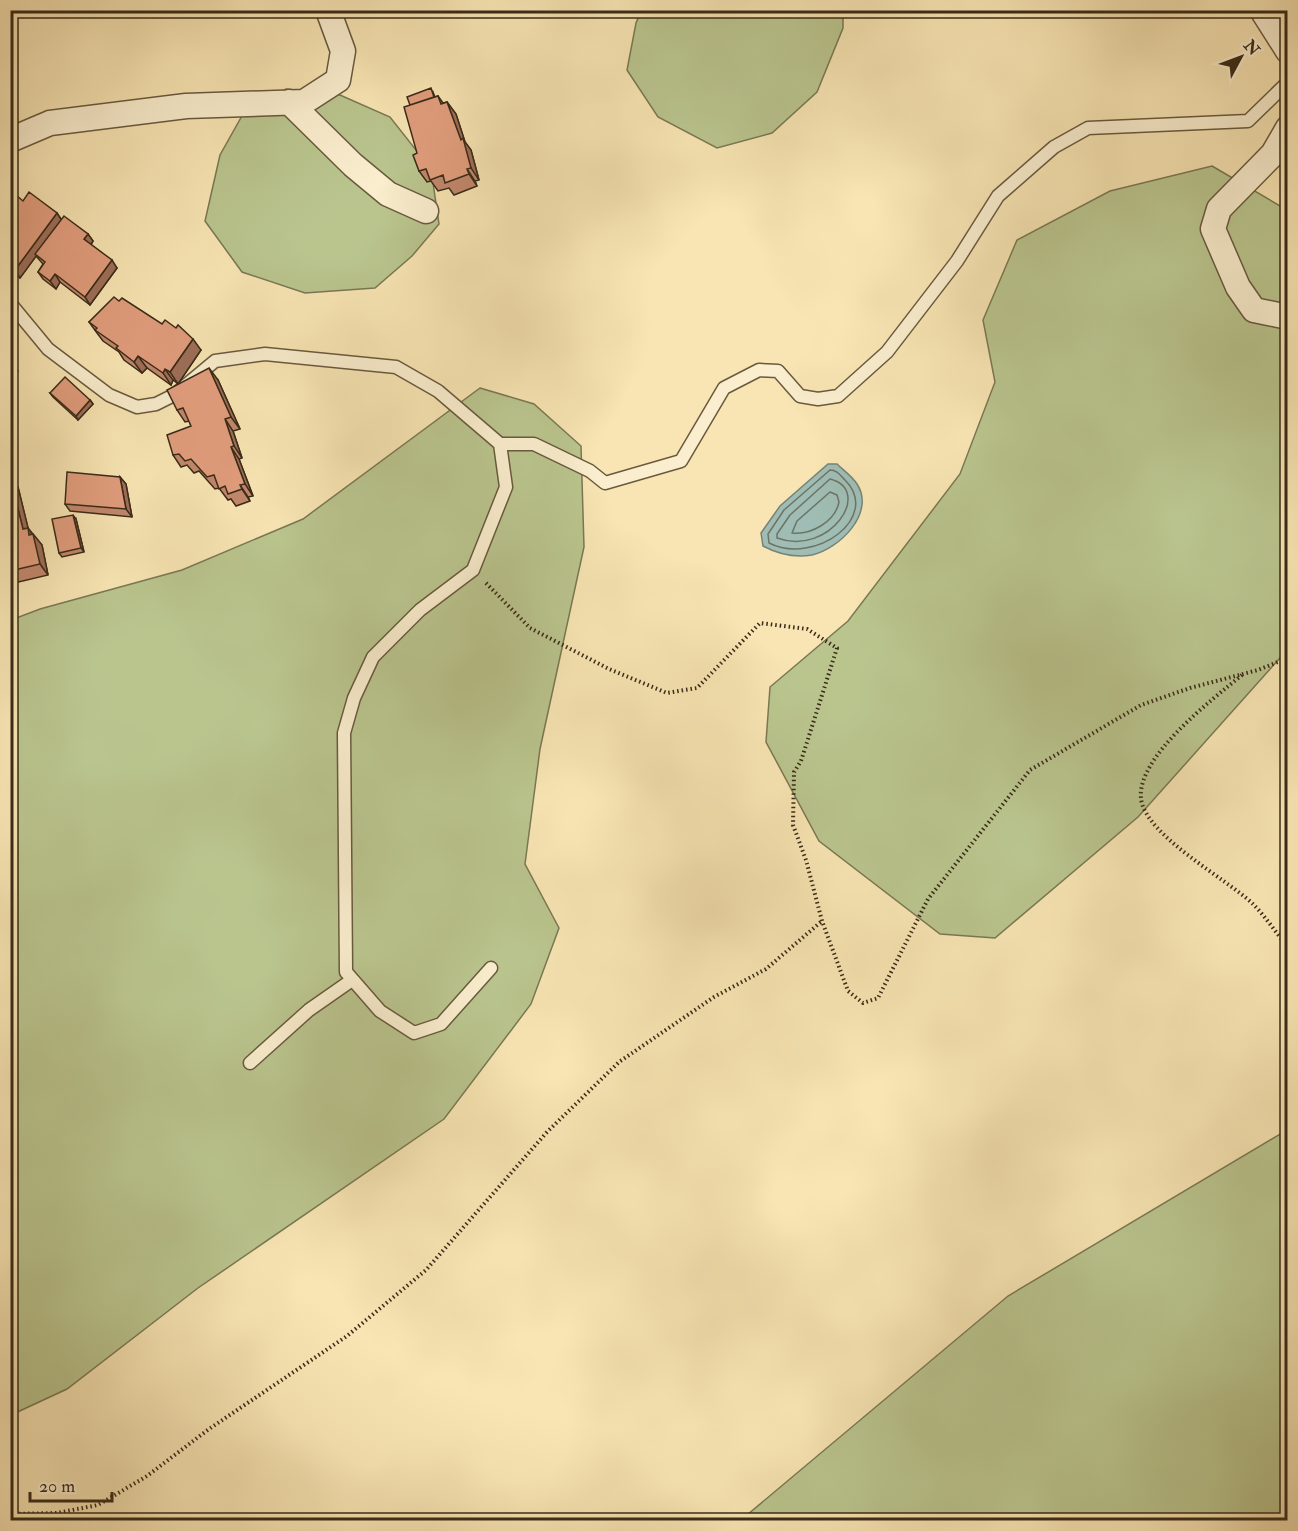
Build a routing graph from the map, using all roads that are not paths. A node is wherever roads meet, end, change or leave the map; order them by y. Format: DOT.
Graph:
graph roads {
  1 [pos="328,10"];
  2 [pos="1262,10"];
  3 [pos="1287,51"];
  4 [pos="1287,82"];
  5 [pos="289,102"];
  6 [pos="1287,128"];
  7 [pos="10,140"];
  8 [pos="426,211"];
  9 [pos="10,303"];
  10 [pos="1287,317"];
  11 [pos="500,444"];
  12 [pos="490,968"];
  13 [pos="352,980"];
  14 [pos="250,1063"];
  1 -- 5 [label="street"];
  2 -- 3 [label="street"];
  4 -- 11 [label="lane"];
  5 -- 7 [label="street"];
  5 -- 8 [label="street"];
  6 -- 10 [label="street"];
  9 -- 11 [label="lane"];
  11 -- 13 [label="lane"];
  12 -- 13 [label="lane"];
  13 -- 14 [label="lane"];
}
